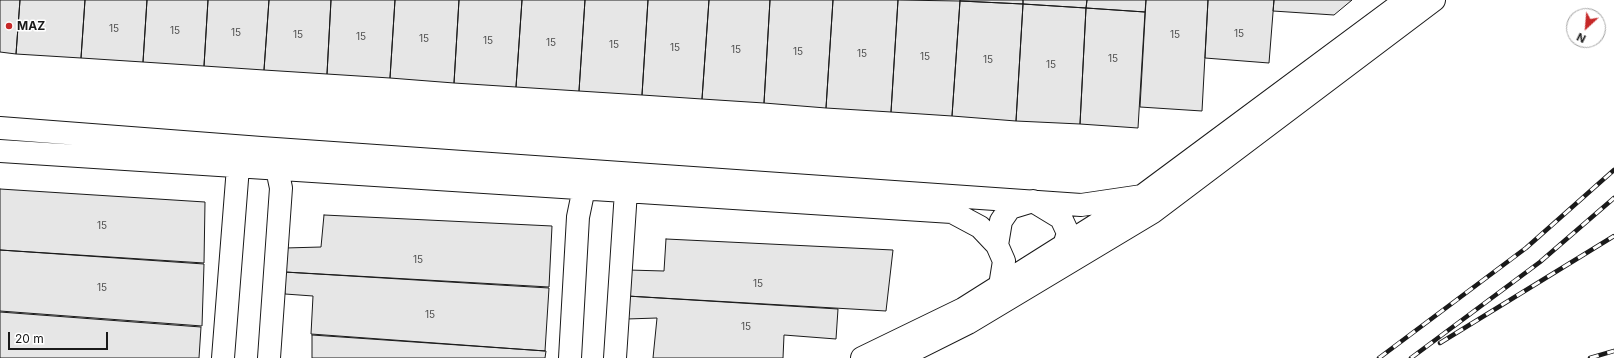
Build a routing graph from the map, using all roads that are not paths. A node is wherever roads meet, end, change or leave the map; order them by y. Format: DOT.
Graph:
graph roads {
  1 [pos="1406,0"];
  2 [pos="1434,0"];
  3 [pos="0,128"];
  4 [pos="256,148"];
  5 [pos="0,151"];
  6 [pos="238,167"];
  7 [pos="277,169"];
  8 [pos="595,177"];
  9 [pos="626,191"];
  10 [pos="1142,196"];
  11 [pos="1033,201"];
  12 [pos="998,245"];
  13 [pos="1064,245"];
  14 [pos="1055,271"];
  15 [pos="1000,286"];
  16 [pos="222,358"];
  17 [pos="269,358"];
  18 [pos="570,358"];
  19 [pos="615,358"];
  20 [pos="862,358"];
  21 [pos="898,358"];
  1 -- 10 [label="street"];
  2 -- 14 [label="street"];
  3 -- 4 [label="street"];
  4 -- 6 [label="street"];
  4 -- 7 [label="street"];
  4 -- 8 [label="street"];
  5 -- 6 [label="street"];
  6 -- 7 [label="street"];
  6 -- 16 [label="street"];
  7 -- 8 [label="street"];
  7 -- 17 [label="street"];
  8 -- 9 [label="street"];
  8 -- 11 [label="street"];
  8 -- 18 [label="street"];
  9 -- 12 [label="street"];
  9 -- 19 [label="street"];
  10 -- 11 [label="street"];
  10 -- 13 [label="street"];
  11 -- 12 [label="street"];
  11 -- 13 [label="street"];
  12 -- 15 [label="street"];
  13 -- 14 [label="street"];
  13 -- 15 [label="street"];
  14 -- 21 [label="street"];
  15 -- 20 [label="street"];
}
